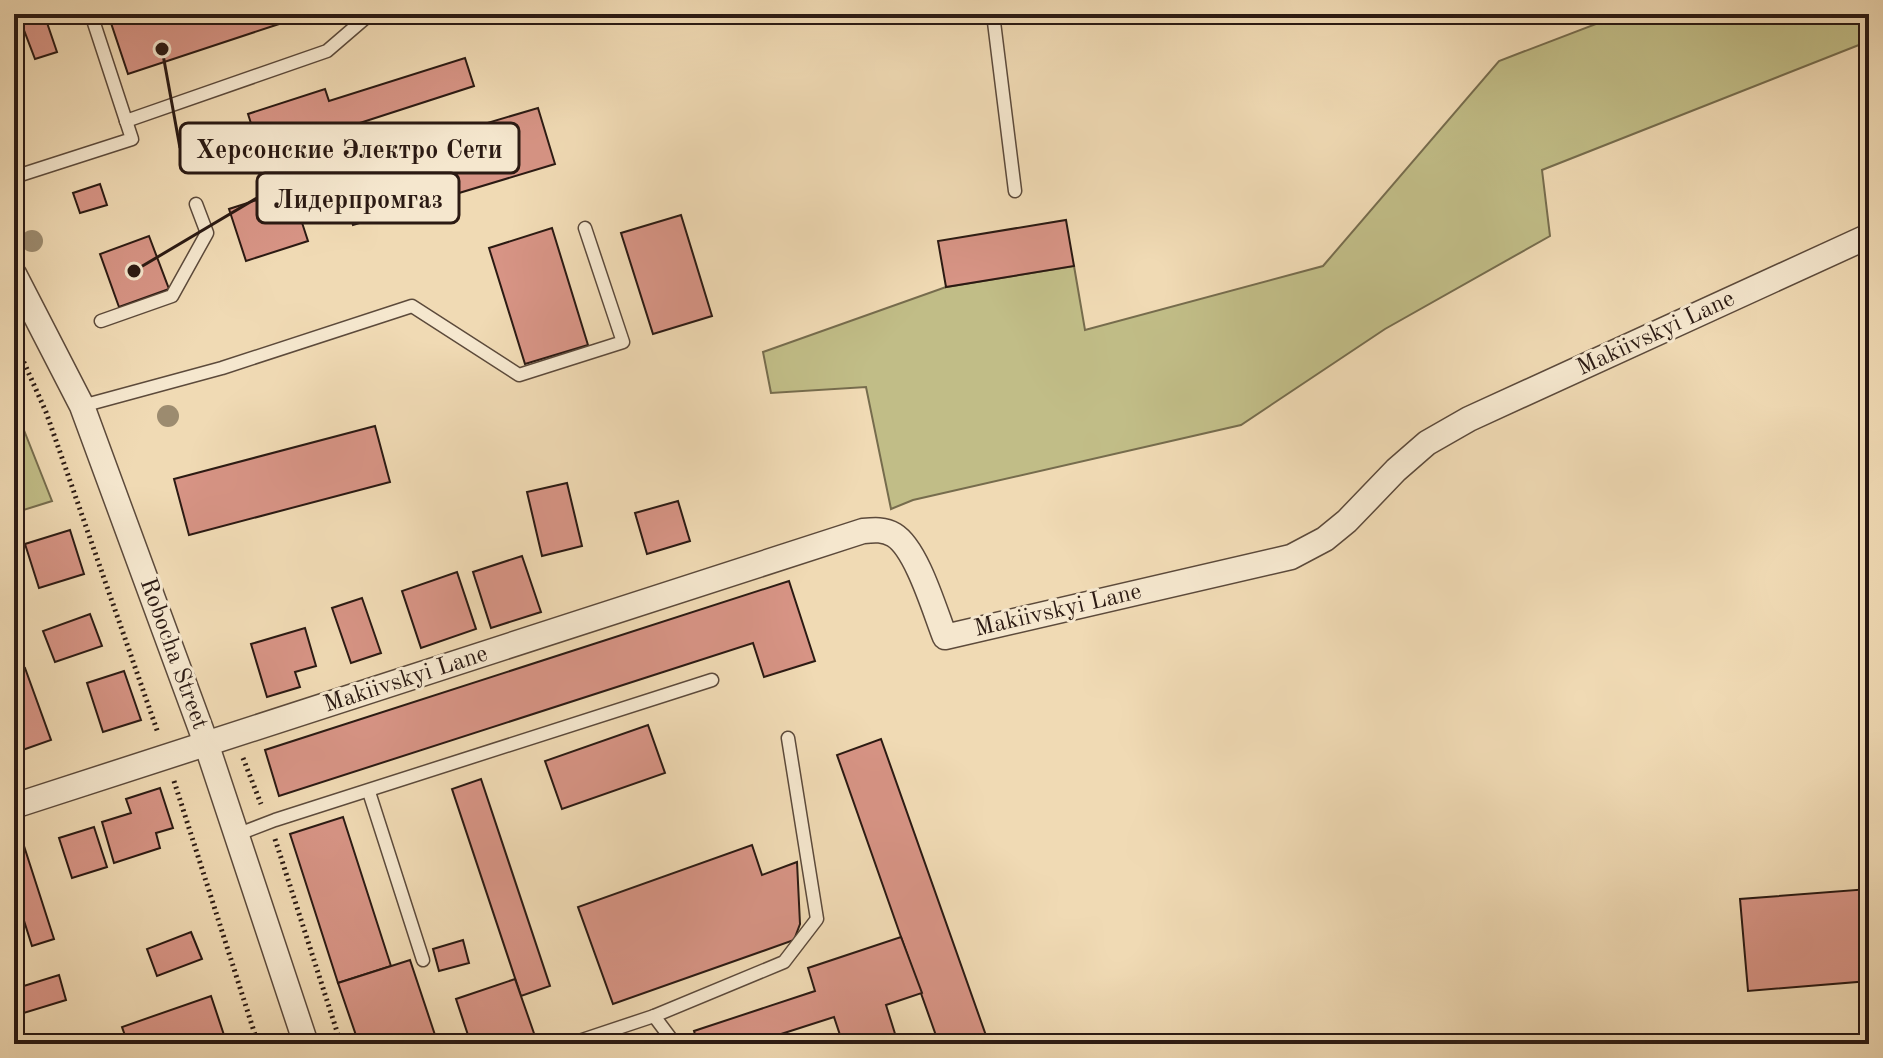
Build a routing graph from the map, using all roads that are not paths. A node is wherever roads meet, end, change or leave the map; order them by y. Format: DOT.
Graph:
graph roads {
  1 [pos="91,14"];
  2 [pos="370,14"];
  3 [pos="993,14"];
  4 [pos="126,121"];
  5 [pos="14,177"];
  6 [pos="1015,191"];
  7 [pos="196,204"];
  8 [pos="585,228"];
  9 [pos="1869,236"];
  10 [pos="18,288"];
  11 [pos="101,321"];
  12 [pos="82,406"];
  13 [pos="712,680"];
  14 [pos="788,738"];
  15 [pos="206,743"];
  16 [pos="369,792"];
  17 [pos="14,806"];
  18 [pos="236,835"];
  19 [pos="423,960"];
  20 [pos="654,1016"];
  21 [pos="306,1044"];
  22 [pos="570,1044"];
  23 [pos="675,1044"];
  1 -- 4 [label="lane"];
  2 -- 4 [label="lane"];
  3 -- 6 [label="lane"];
  4 -- 5 [label="lane"];
  7 -- 11 [label="lane"];
  8 -- 12 [label="lane"];
  9 -- 15 [label="street, Makiivskyi Lane"];
  10 -- 12 [label="street, Robocha Street"];
  12 -- 15 [label="street, Robocha Street"];
  13 -- 16 [label="lane"];
  14 -- 20 [label="lane"];
  15 -- 17 [label="street, Makiivskyi Lane"];
  15 -- 18 [label="street, Robocha Street"];
  16 -- 18 [label="lane"];
  16 -- 19 [label="lane"];
  18 -- 21 [label="street, Robocha Street"];
  20 -- 22 [label="lane"];
  20 -- 23 [label="lane"];
}
